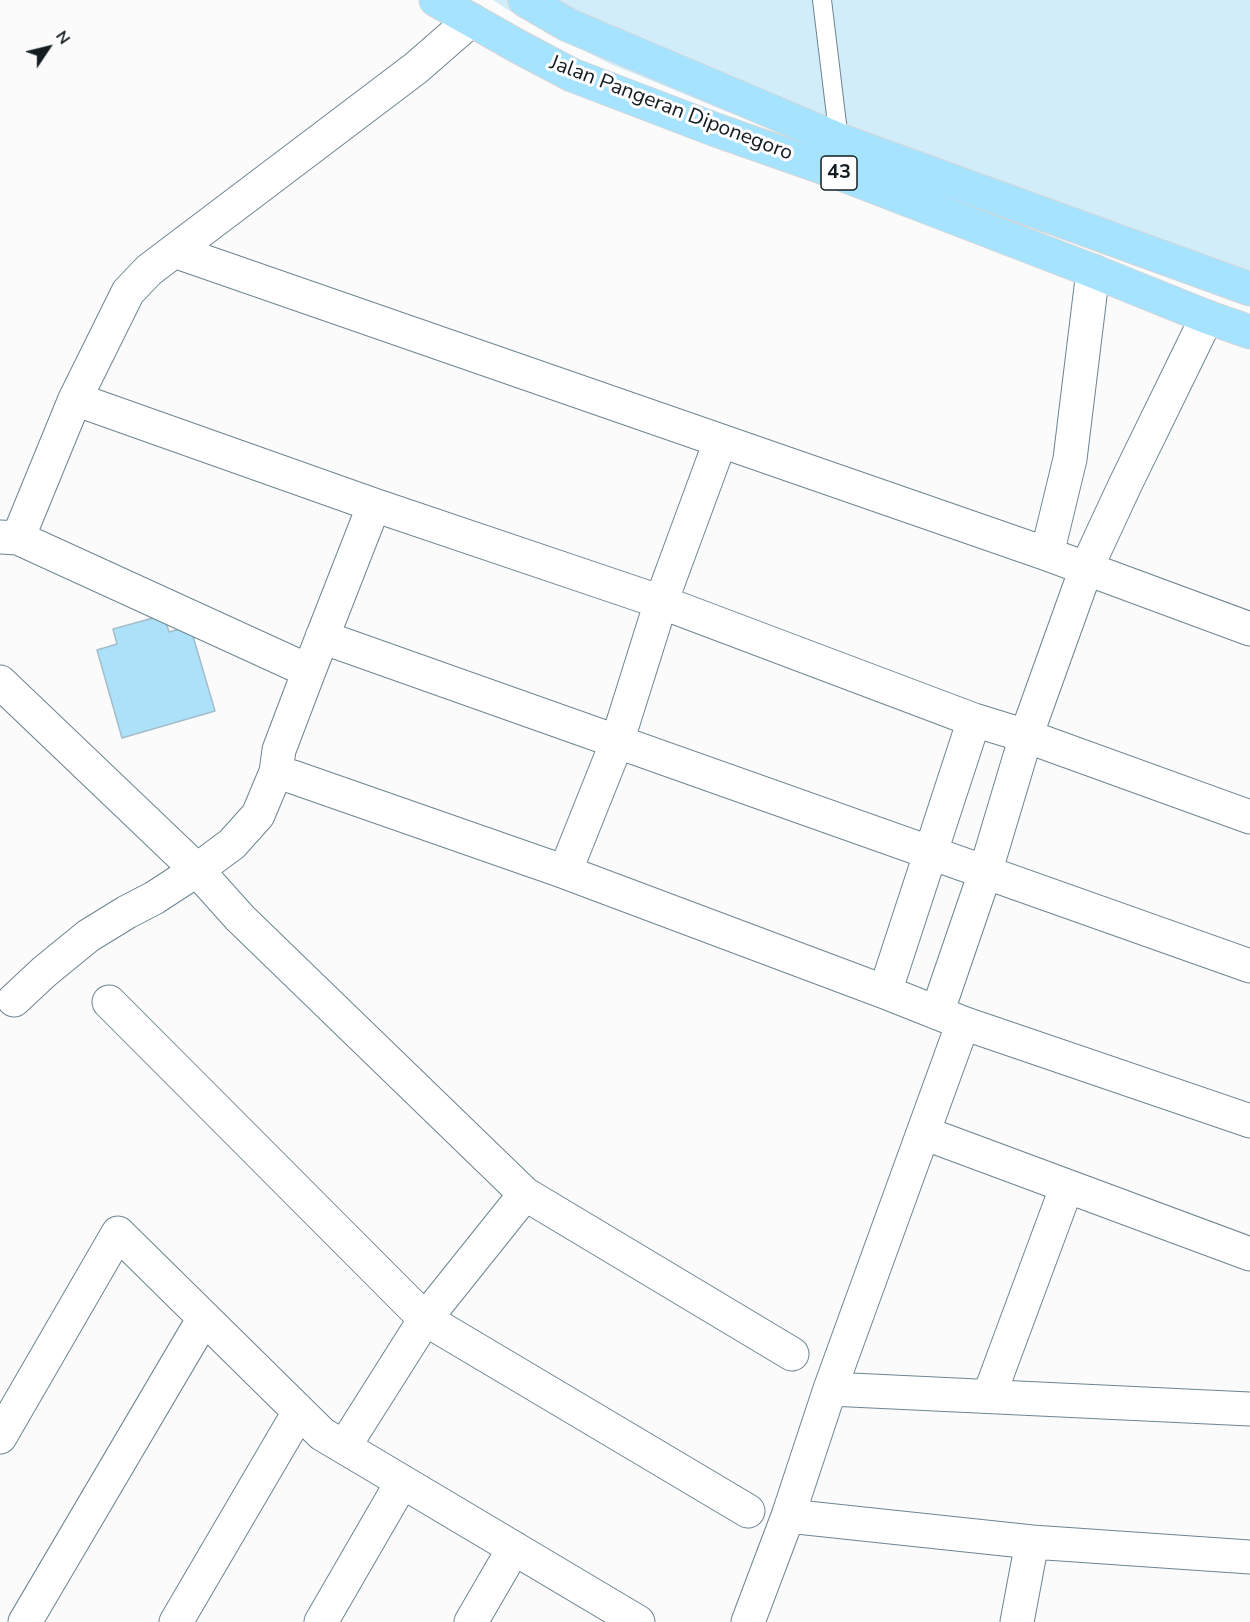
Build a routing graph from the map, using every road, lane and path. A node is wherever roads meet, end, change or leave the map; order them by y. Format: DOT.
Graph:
graph roads {
  1 [pos="436,0"];
  2 [pos="525,0"];
  3 [pos="822,0"];
  4 [pos="471,20"];
  5 [pos="839,140"];
  6 [pos="174,251"];
  7 [pos="1094,271"];
  8 [pos="1250,289"];
  9 [pos="1207,317"];
  10 [pos="1250,332"];
  11 [pos="75,399"];
  12 [pos="720,441"];
  13 [pos="374,505"];
  14 [pos="9,538"];
  15 [pos="1047,554"];
  16 [pos="1086,569"];
  17 [pos="661,602"];
  18 [pos="1250,629"];
  19 [pos="322,637"];
  20 [pos="309,671"];
  21 [pos="0,682"];
  22 [pos="974,720"];
  23 [pos="1026,736"];
  24 [pos="617,742"];
  25 [pos="276,772"];
  26 [pos="1250,817"];
  27 [pos="931,853"];
  28 [pos="197,870"];
  29 [pos="565,872"];
  30 [pos="985,873"];
  31 [pos="1250,966"];
  32 [pos="885,992"];
  33 [pos="14,1000"];
  34 [pos="109,1002"];
  35 [pos="950,1018"];
  36 [pos="1247,1110"];
  37 [pos="924,1133"];
  38 [pos="1067,1186"];
  39 [pos="525,1194"];
  40 [pos="1250,1254"];
  41 [pos="204,1318"];
  42 [pos="425,1319"];
  43 [pos="792,1354"];
  44 [pos="830,1389"];
  45 [pos="989,1396"];
  46 [pos="1250,1409"];
  47 [pos="299,1412"];
  48 [pos="0,1437"];
  49 [pos="344,1448"];
  50 [pos="402,1482"];
  51 [pos="748,1511"];
  52 [pos="788,1516"];
  53 [pos="1032,1542"];
  54 [pos="514,1548"];
  55 [pos="1250,1557"];
  56 [pos="605,1614"];
  57 [pos="25,1622"];
  58 [pos="176,1622"];
  59 [pos="321,1622"];
  60 [pos="471,1622"];
  61 [pos="638,1622"];
  62 [pos="748,1622"];
  63 [pos="1017,1622"];
  1 -- 4 [label="highway, Jalan Pangeran Diponegoro / 43"];
  2 -- 5 [label="highway, Jalan Pangeran Diponegoro / 43"];
  3 -- 5 [label="lane"];
  4 -- 6 [label="street"];
  4 -- 7 [label="highway, Jalan Pangeran Diponegoro / 43"];
  5 -- 8 [label="highway, Jalan Pangeran Diponegoro / 43"];
  6 -- 11 [label="street"];
  6 -- 12 [label="street"];
  7 -- 9 [label="highway, Jalan Pangeran Diponegoro / 43"];
  7 -- 15 [label="street"];
  9 -- 10 [label="highway, Jalan Pangeran Diponegoro / 43"];
  9 -- 16 [label="street"];
  11 -- 13 [label="street"];
  11 -- 14 [label="street"];
  12 -- 15 [label="street"];
  12 -- 17 [label="street"];
  13 -- 17 [label="street"];
  13 -- 19 [label="street"];
  14 -- 20 [label="street"];
  15 -- 16 [label="street"];
  16 -- 18 [label="street"];
  16 -- 23 [label="street"];
  17 -- 22 [label="street"];
  17 -- 24 [label="street"];
  19 -- 20 [label="street"];
  19 -- 24 [label="street"];
  20 -- 25 [label="street"];
  21 -- 28 [label="street"];
  22 -- 23 [label="street"];
  22 -- 27 [label="street"];
  23 -- 26 [label="street"];
  23 -- 30 [label="street"];
  24 -- 27 [label="street"];
  24 -- 29 [label="street"];
  25 -- 28 [label="street"];
  25 -- 29 [label="street"];
  27 -- 30 [label="street"];
  27 -- 32 [label="street"];
  28 -- 33 [label="street"];
  28 -- 39 [label="street"];
  29 -- 32 [label="street"];
  30 -- 31 [label="street"];
  30 -- 35 [label="street"];
  32 -- 35 [label="street"];
  34 -- 42 [label="street"];
  35 -- 36 [label="street"];
  35 -- 37 [label="street"];
  37 -- 38 [label="street"];
  37 -- 44 [label="street"];
  38 -- 40 [label="street"];
  38 -- 45 [label="street"];
  39 -- 42 [label="street"];
  39 -- 43 [label="street"];
  41 -- 47 [label="street"];
  41 -- 48 [label="street"];
  41 -- 57 [label="street"];
  42 -- 49 [label="street"];
  42 -- 51 [label="street"];
  44 -- 45 [label="street"];
  44 -- 52 [label="street"];
  45 -- 46 [label="street"];
  47 -- 49 [label="street"];
  47 -- 58 [label="street"];
  49 -- 50 [label="street"];
  50 -- 54 [label="street"];
  50 -- 59 [label="street"];
  52 -- 53 [label="street"];
  52 -- 62 [label="street"];
  53 -- 55 [label="street"];
  53 -- 63 [label="street"];
  54 -- 56 [label="street"];
  54 -- 60 [label="street"];
  56 -- 61 [label="street"];
}
